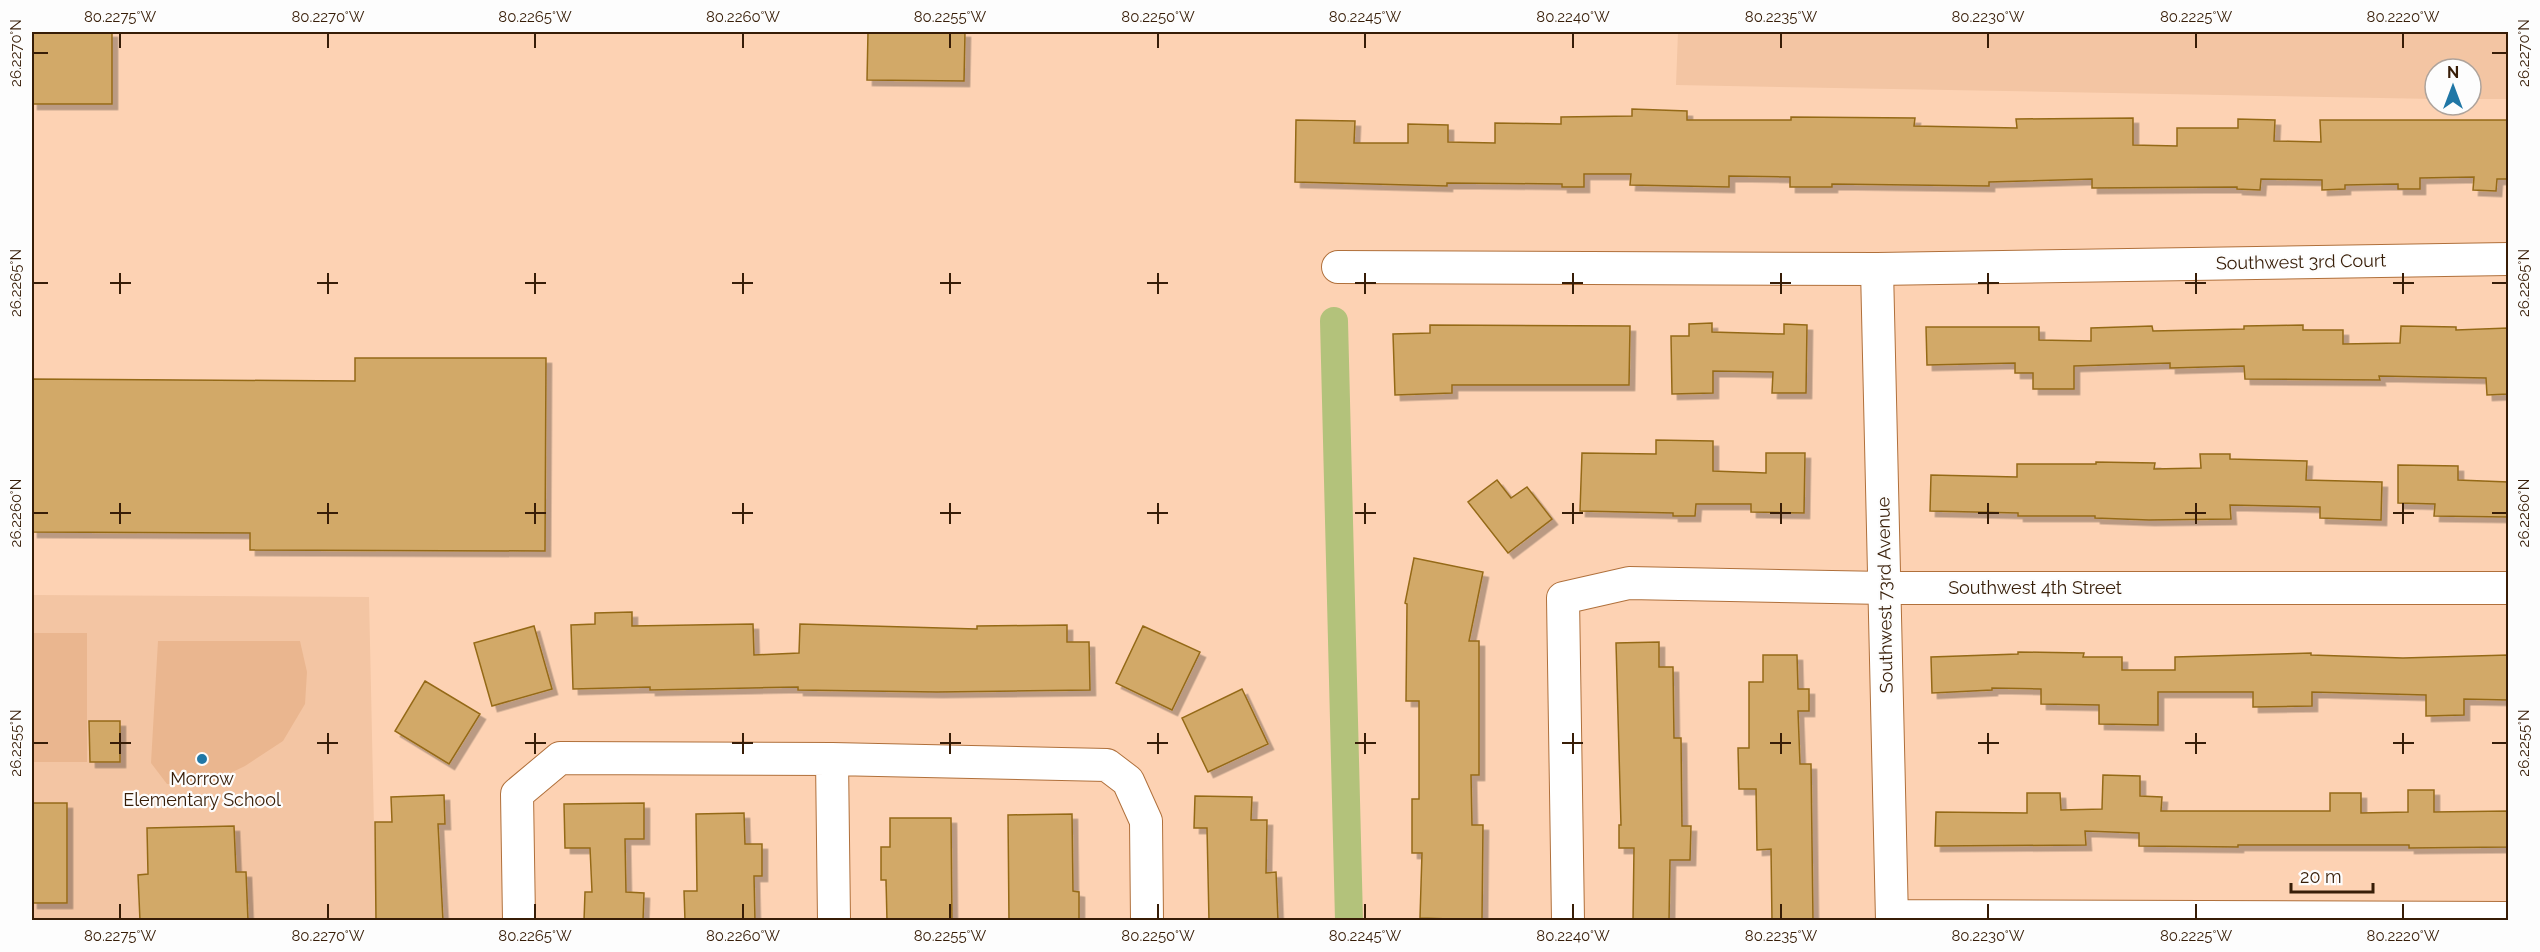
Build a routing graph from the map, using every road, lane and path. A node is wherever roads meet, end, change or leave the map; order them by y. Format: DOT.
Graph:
graph roads {
  1 [pos="2508,259"];
  2 [pos="1338,267"];
  3 [pos="1877,269"];
  4 [pos="1885,588"];
  5 [pos="2508,588"];
  6 [pos="832,759"];
  7 [pos="1892,918"];
  8 [pos="2508,918"];
  9 [pos="519,921"];
  10 [pos="834,921"];
  11 [pos="1147,921"];
  12 [pos="1568,921"];
  1 -- 3 [label="street, Southwest 3rd Court"];
  2 -- 3 [label="street, Southwest 3rd Court"];
  3 -- 4 [label="street, Southwest 73rd Avenue"];
  4 -- 5 [label="street, Southwest 4th Street"];
  4 -- 7 [label="street, Southwest 73rd Avenue"];
  4 -- 12 [label="street, Southwest 4th Street"];
  6 -- 9 [label="street"];
  6 -- 10 [label="street"];
  6 -- 11 [label="street"];
  7 -- 8 [label="street"];
}
